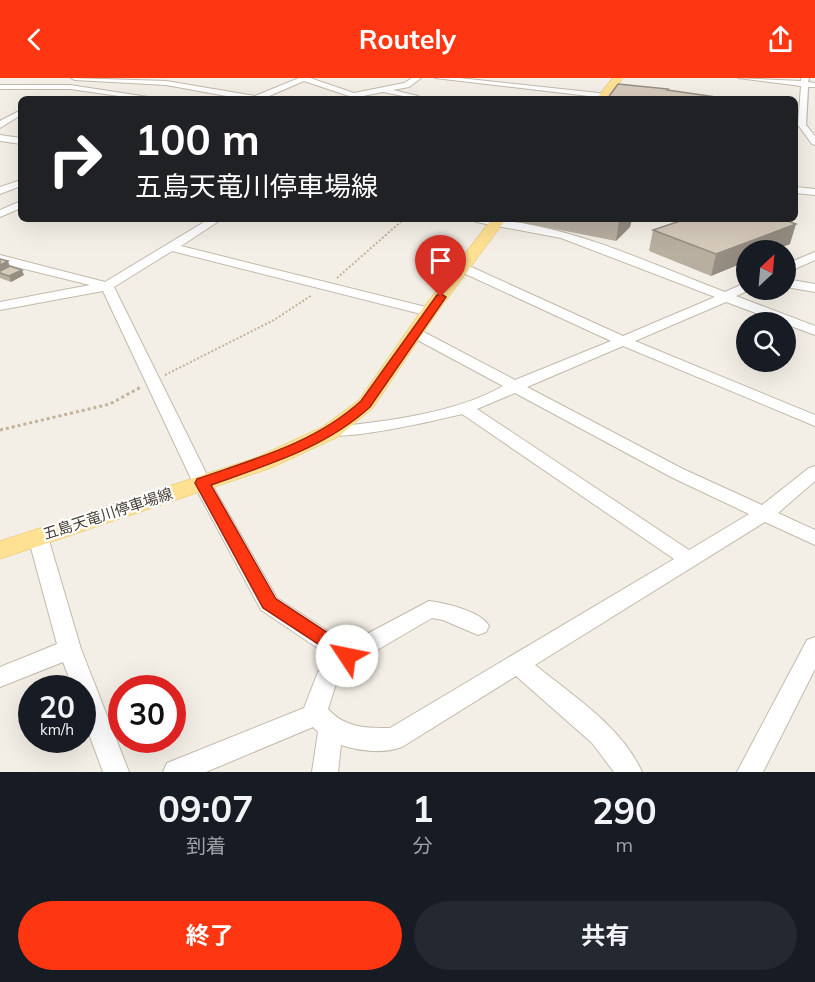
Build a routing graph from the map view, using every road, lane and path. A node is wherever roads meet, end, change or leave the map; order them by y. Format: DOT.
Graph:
graph roads {
  1 [pos="15,78"];
  2 [pos="75,78"];
  3 [pos="304,78"];
  4 [pos="417,78"];
  5 [pos="439,78"];
  6 [pos="618,78"];
  7 [pos="742,78"];
  8 [pos="805,81"];
  9 [pos="57,82"];
  10 [pos="815,85"];
  11 [pos="0,87"];
  12 [pos="385,90"];
  13 [pos="104,91"];
  14 [pos="46,95"];
  15 [pos="354,95"];
  16 [pos="95,96"];
  17 [pos="137,96"];
  18 [pos="240,96"];
  19 [pos="264,96"];
  20 [pos="357,96"];
  21 [pos="408,96"];
  22 [pos="593,96"];
  23 [pos="603,96"];
  24 [pos="0,111"];
  25 [pos="18,115"];
  26 [pos="18,116"];
  27 [pos="798,116"];
  28 [pos="815,118"];
  29 [pos="0,125"];
  30 [pos="0,138"];
  31 [pos="18,141"];
  32 [pos="815,142"];
  33 [pos="18,180"];
  34 [pos="798,190"];
  35 [pos="0,191"];
  36 [pos="815,192"];
  37 [pos="18,205"];
  38 [pos="0,214"];
  39 [pos="212,222"];
  40 [pos="401,222"];
  41 [pos="489,222"];
  42 [pos="500,222"];
  43 [pos="170,247"];
  44 [pos="815,256"];
  45 [pos="0,259"];
  46 [pos="796,265"];
  47 [pos="463,268"];
  48 [pos="796,285"];
  49 [pos="107,286"];
  50 [pos="326,286"];
  51 [pos="815,288"];
  52 [pos="736,290"];
  53 [pos="725,295"];
  54 [pos="0,306"];
  55 [pos="429,312"];
  56 [pos="815,331"];
  57 [pos="415,333"];
  58 [pos="621,340"];
  59 [pos="153,380"];
  60 [pos="515,386"];
  61 [pos="463,407"];
  62 [pos="815,421"];
  63 [pos="0,430"];
  64 [pos="330,432"];
  65 [pos="815,472"];
  66 [pos="202,483"];
  67 [pos="764,514"];
  68 [pos="38,537"];
  69 [pos="815,538"];
  70 [pos="0,550"];
  71 [pos="690,560"];
  72 [pos="478,627"];
  73 [pos="815,646"];
  74 [pos="70,649"];
  75 [pos="347,656"];
  76 [pos="518,664"];
  77 [pos="0,677"];
  78 [pos="324,722"];
  79 [pos="116,772"];
  80 [pos="176,772"];
  81 [pos="325,772"];
  82 [pos="629,772"];
  83 [pos="750,772"];
  1 -- 9 [label="street"];
  2 -- 18 [label="street"];
  3 -- 15 [label="street"];
  3 -- 19 [label="street"];
  4 -- 12 [label="street"];
  5 -- 22 [label="street"];
  6 -- 23 [label="main road"];
  7 -- 8 [label="street"];
  8 -- 10 [label="street"];
  8 -- 27 [label="street"];
  9 -- 11 [label="street"];
  9 -- 13 [label="street"];
  9 -- 14 [label="street"];
  12 -- 15 [label="street"];
  12 -- 21 [label="street"];
  13 -- 16 [label="street"];
  13 -- 17 [label="street"];
  15 -- 20 [label="street"];
  24 -- 25 [label="street"];
  26 -- 29 [label="street"];
  27 -- 28 [label="street"];
  27 -- 32 [label="street"];
  30 -- 31 [label="street"];
  33 -- 35 [label="street"];
  34 -- 36 [label="street"];
  37 -- 38 [label="street"];
  39 -- 43 [label="street"];
  40 -- 50 [label="path"];
  41 -- 47 [label="main road, 五島天竜川停車場線"];
  42 -- 53 [label="street"];
  43 -- 49 [label="street"];
  43 -- 50 [label="street"];
  44 -- 46 [label="street"];
  45 -- 49 [label="street"];
  47 -- 55 [label="main road, 五島天竜川停車場線"];
  47 -- 58 [label="street"];
  48 -- 51 [label="street"];
  49 -- 54 [label="street"];
  49 -- 59 [label="street"];
  50 -- 55 [label="street"];
  50 -- 59 [label="path"];
  52 -- 53 [label="street"];
  53 -- 56 [label="street"];
  53 -- 58 [label="street"];
  55 -- 57 [label="main road, 五島天竜川停車場線"];
  57 -- 60 [label="street"];
  57 -- 64 [label="main road, 五島天竜川停車場線"];
  58 -- 60 [label="street"];
  58 -- 62 [label="street"];
  59 -- 63 [label="path"];
  59 -- 66 [label="street"];
  60 -- 61 [label="street"];
  60 -- 67 [label="street"];
  61 -- 64 [label="street"];
  61 -- 71 [label="street"];
  64 -- 66 [label="main road, 五島天竜川停車場線"];
  65 -- 67 [label="street"];
  66 -- 68 [label="main road, 五島天竜川停車場線"];
  66 -- 75 [label="street"];
  67 -- 69 [label="street"];
  67 -- 71 [label="street"];
  68 -- 70 [label="main road, 五島天竜川停車場線"];
  68 -- 74 [label="street"];
  71 -- 76 [label="street"];
  72 -- 75 [label="street"];
  73 -- 83 [label="street"];
  74 -- 77 [label="street"];
  74 -- 79 [label="street"];
  75 -- 78 [label="street"];
  76 -- 78 [label="street"];
  76 -- 82 [label="street"];
  78 -- 80 [label="street"];
  78 -- 81 [label="street"];
}
